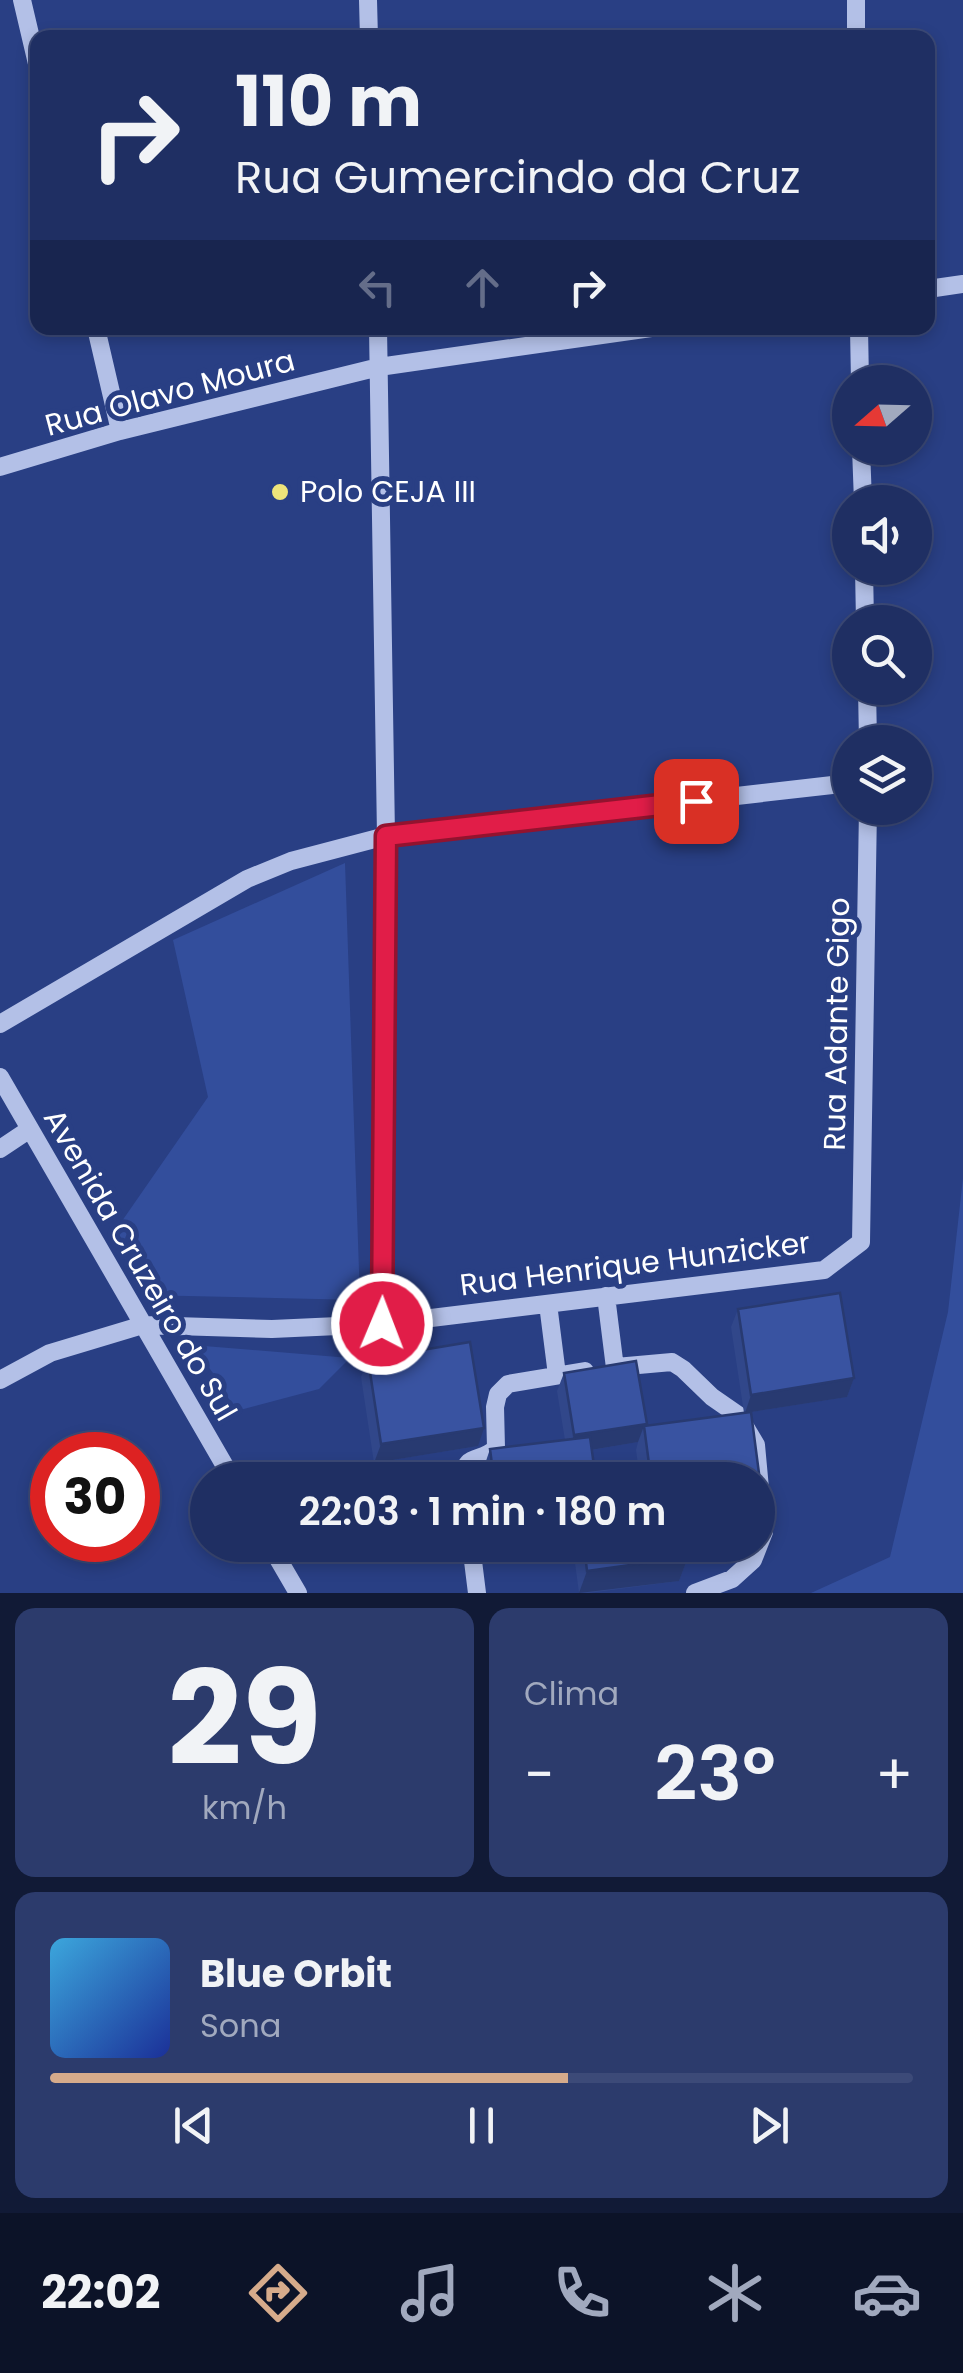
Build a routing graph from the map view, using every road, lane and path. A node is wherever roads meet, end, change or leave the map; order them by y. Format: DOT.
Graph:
graph roads {
  1 [pos="22,0"];
  2 [pos="368,0"];
  3 [pos="856,0"];
  4 [pos="370,30"];
  5 [pos="856,30"];
  6 [pos="30,34"];
  7 [pos="963,284"];
  8 [pos="935,288"];
  9 [pos="98,335"];
  10 [pos="378,335"];
  11 [pos="602,335"];
  12 [pos="858,335"];
  13 [pos="859,365"];
  14 [pos="379,367"];
  15 [pos="120,431"];
  16 [pos="0,468"];
  17 [pos="832,785"];
  18 [pos="868,825"];
  19 [pos="386,836"];
  20 [pos="0,1024"];
  21 [pos="0,1076"];
  22 [pos="30,1129"];
  23 [pos="0,1149"];
  24 [pos="861,1242"];
  25 [pos="606,1296"];
  26 [pos="548,1304"];
  27 [pos="382,1324"];
  28 [pos="144,1325"];
  29 [pos="615,1368"];
  30 [pos="557,1375"];
  31 [pos="0,1380"];
  32 [pos="222,1462"];
  33 [pos="469,1462"];
  34 [pos="280,1562"];
  35 [pos="472,1562"];
  36 [pos="298,1593"];
  37 [pos="476,1593"];
  38 [pos="695,1593"];
  1 -- 6 [label="street"];
  2 -- 4 [label="street"];
  3 -- 5 [label="street"];
  7 -- 8 [label="street"];
  9 -- 15 [label="street"];
  10 -- 14 [label="street"];
  11 -- 14 [label="street, Rua Olavo Moura"];
  12 -- 13 [label="street"];
  14 -- 15 [label="street, Rua Olavo Moura"];
  14 -- 19 [label="street"];
  15 -- 16 [label="street, Rua Olavo Moura"];
  17 -- 19 [label="street"];
  18 -- 24 [label="street, Rua Adante Gigo"];
  19 -- 20 [label="street"];
  19 -- 27 [label="street"];
  21 -- 22 [label="street, Avenida Cruzeiro do Sul"];
  22 -- 23 [label="street"];
  22 -- 28 [label="street, Avenida Cruzeiro do Sul"];
  24 -- 25 [label="street, Rua Henrique Hunzicker"];
  25 -- 26 [label="street, Rua Henrique Hunzicker"];
  25 -- 29 [label="street"];
  26 -- 27 [label="street, Rua Henrique Hunzicker"];
  26 -- 30 [label="street"];
  27 -- 28 [label="street, Rua Henrique Hunzicker"];
  28 -- 31 [label="street, Rua Henrique Hunzicker"];
  28 -- 32 [label="street, Avenida Cruzeiro do Sul"];
  29 -- 30 [label="street"];
  29 -- 38 [label="street"];
  30 -- 33 [label="street"];
  34 -- 36 [label="street"];
  35 -- 37 [label="street"];
}
